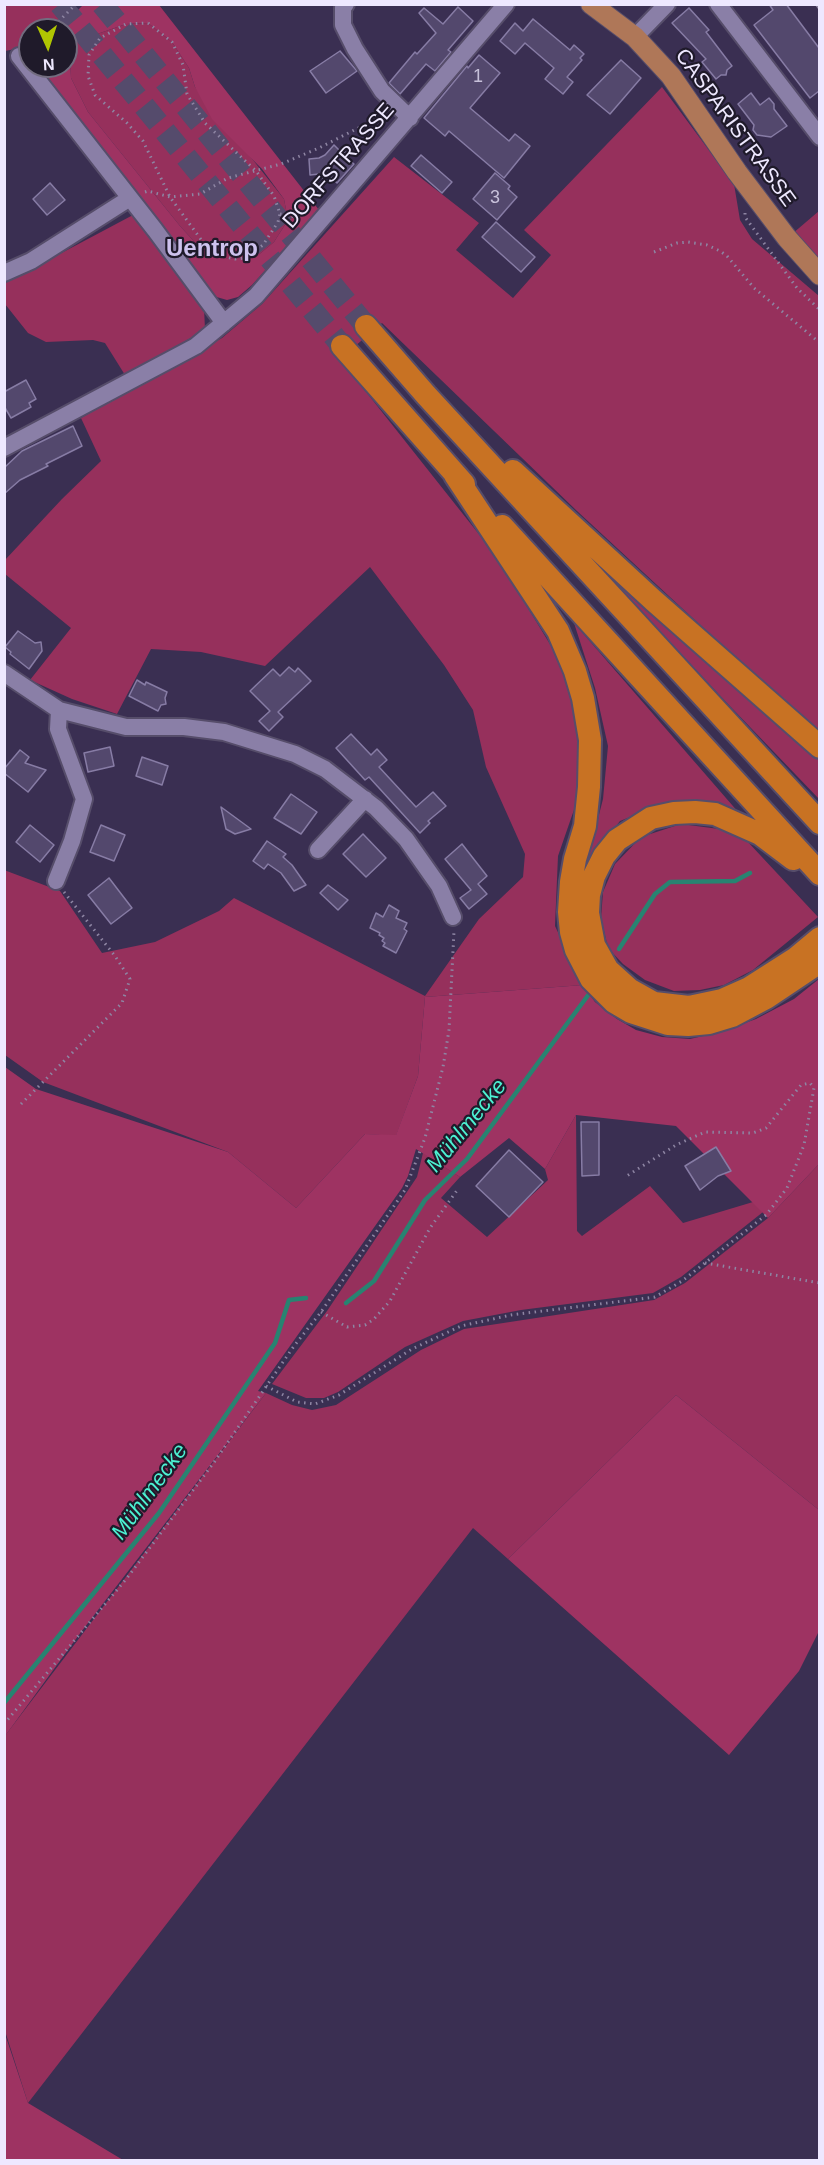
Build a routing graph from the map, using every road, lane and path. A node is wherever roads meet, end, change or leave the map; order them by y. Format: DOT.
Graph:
graph roads {
  1 [pos="76,4"];
  2 [pos="346,4"];
  3 [pos="591,4"];
  4 [pos="667,4"];
  5 [pos="718,4"];
  6 [pos="498,8"];
  7 [pos="62,18"];
  8 [pos="635,37"];
  9 [pos="36,78"];
  10 [pos="410,118"];
  11 [pos="819,137"];
  12 [pos="256,171"];
  13 [pos="170,197"];
  14 [pos="130,198"];
  15 [pos="654,252"];
  16 [pos="4,273"];
  17 [pos="819,275"];
  18 [pos="224,323"];
  19 [pos="366,326"];
  20 [pos="819,343"];
  21 [pos="342,346"];
  22 [pos="426,395"];
  23 [pos="5,445"];
  24 [pos="455,475"];
  25 [pos="4,673"];
  26 [pos="59,710"];
  27 [pos="819,747"];
  28 [pos="364,799"];
  29 [pos="819,823"];
  30 [pos="318,850"];
  31 [pos="819,874"];
  32 [pos="819,879"];
  33 [pos="56,881"];
  34 [pos="453,917"];
  35 [pos="819,938"];
  36 [pos="819,962"];
  37 [pos="21,1104"];
  38 [pos="625,1177"];
  39 [pos="458,1189"];
  40 [pos="705,1263"];
  41 [pos="819,1283"];
  42 [pos="321,1312"];
  43 [pos="266,1386"];
  44 [pos="4,1724"];
  1 -- 7 [label="path"];
  2 -- 10 [label="street"];
  3 -- 8 [label="main road, CASPARISTRASSE"];
  4 -- 8 [label="street"];
  5 -- 11 [label="street"];
  6 -- 10 [label="street, DORFSTRASSE"];
  8 -- 17 [label="main road, CASPARISTRASSE"];
  9 -- 14 [label="street"];
  10 -- 12 [label="path"];
  10 -- 18 [label="street, DORFSTRASSE"];
  12 -- 13 [label="path"];
  12 -- 13 [label="path"];
  12 -- 13 [label="path"];
  13 -- 14 [label="path"];
  14 -- 16 [label="street"];
  14 -- 18 [label="street"];
  15 -- 20 [label="path"];
  18 -- 23 [label="street, DORFSTRASSE"];
  19 -- 22 [label="highway"];
  21 -- 24 [label="highway"];
  22 -- 27 [label="highway"];
  22 -- 29 [label="highway"];
  24 -- 31 [label="highway"];
  24 -- 36 [label="highway"];
  25 -- 26 [label="street"];
  26 -- 28 [label="street"];
  26 -- 33 [label="street"];
  28 -- 30 [label="street"];
  28 -- 34 [label="street"];
  32 -- 35 [label="highway"];
  33 -- 37 [label="path"];
  34 -- 42 [label="path"];
  38 -- 40 [label="path"];
  39 -- 42 [label="path"];
  40 -- 41 [label="path"];
  40 -- 43 [label="path"];
  42 -- 43 [label="path"];
  43 -- 44 [label="path"];
}
